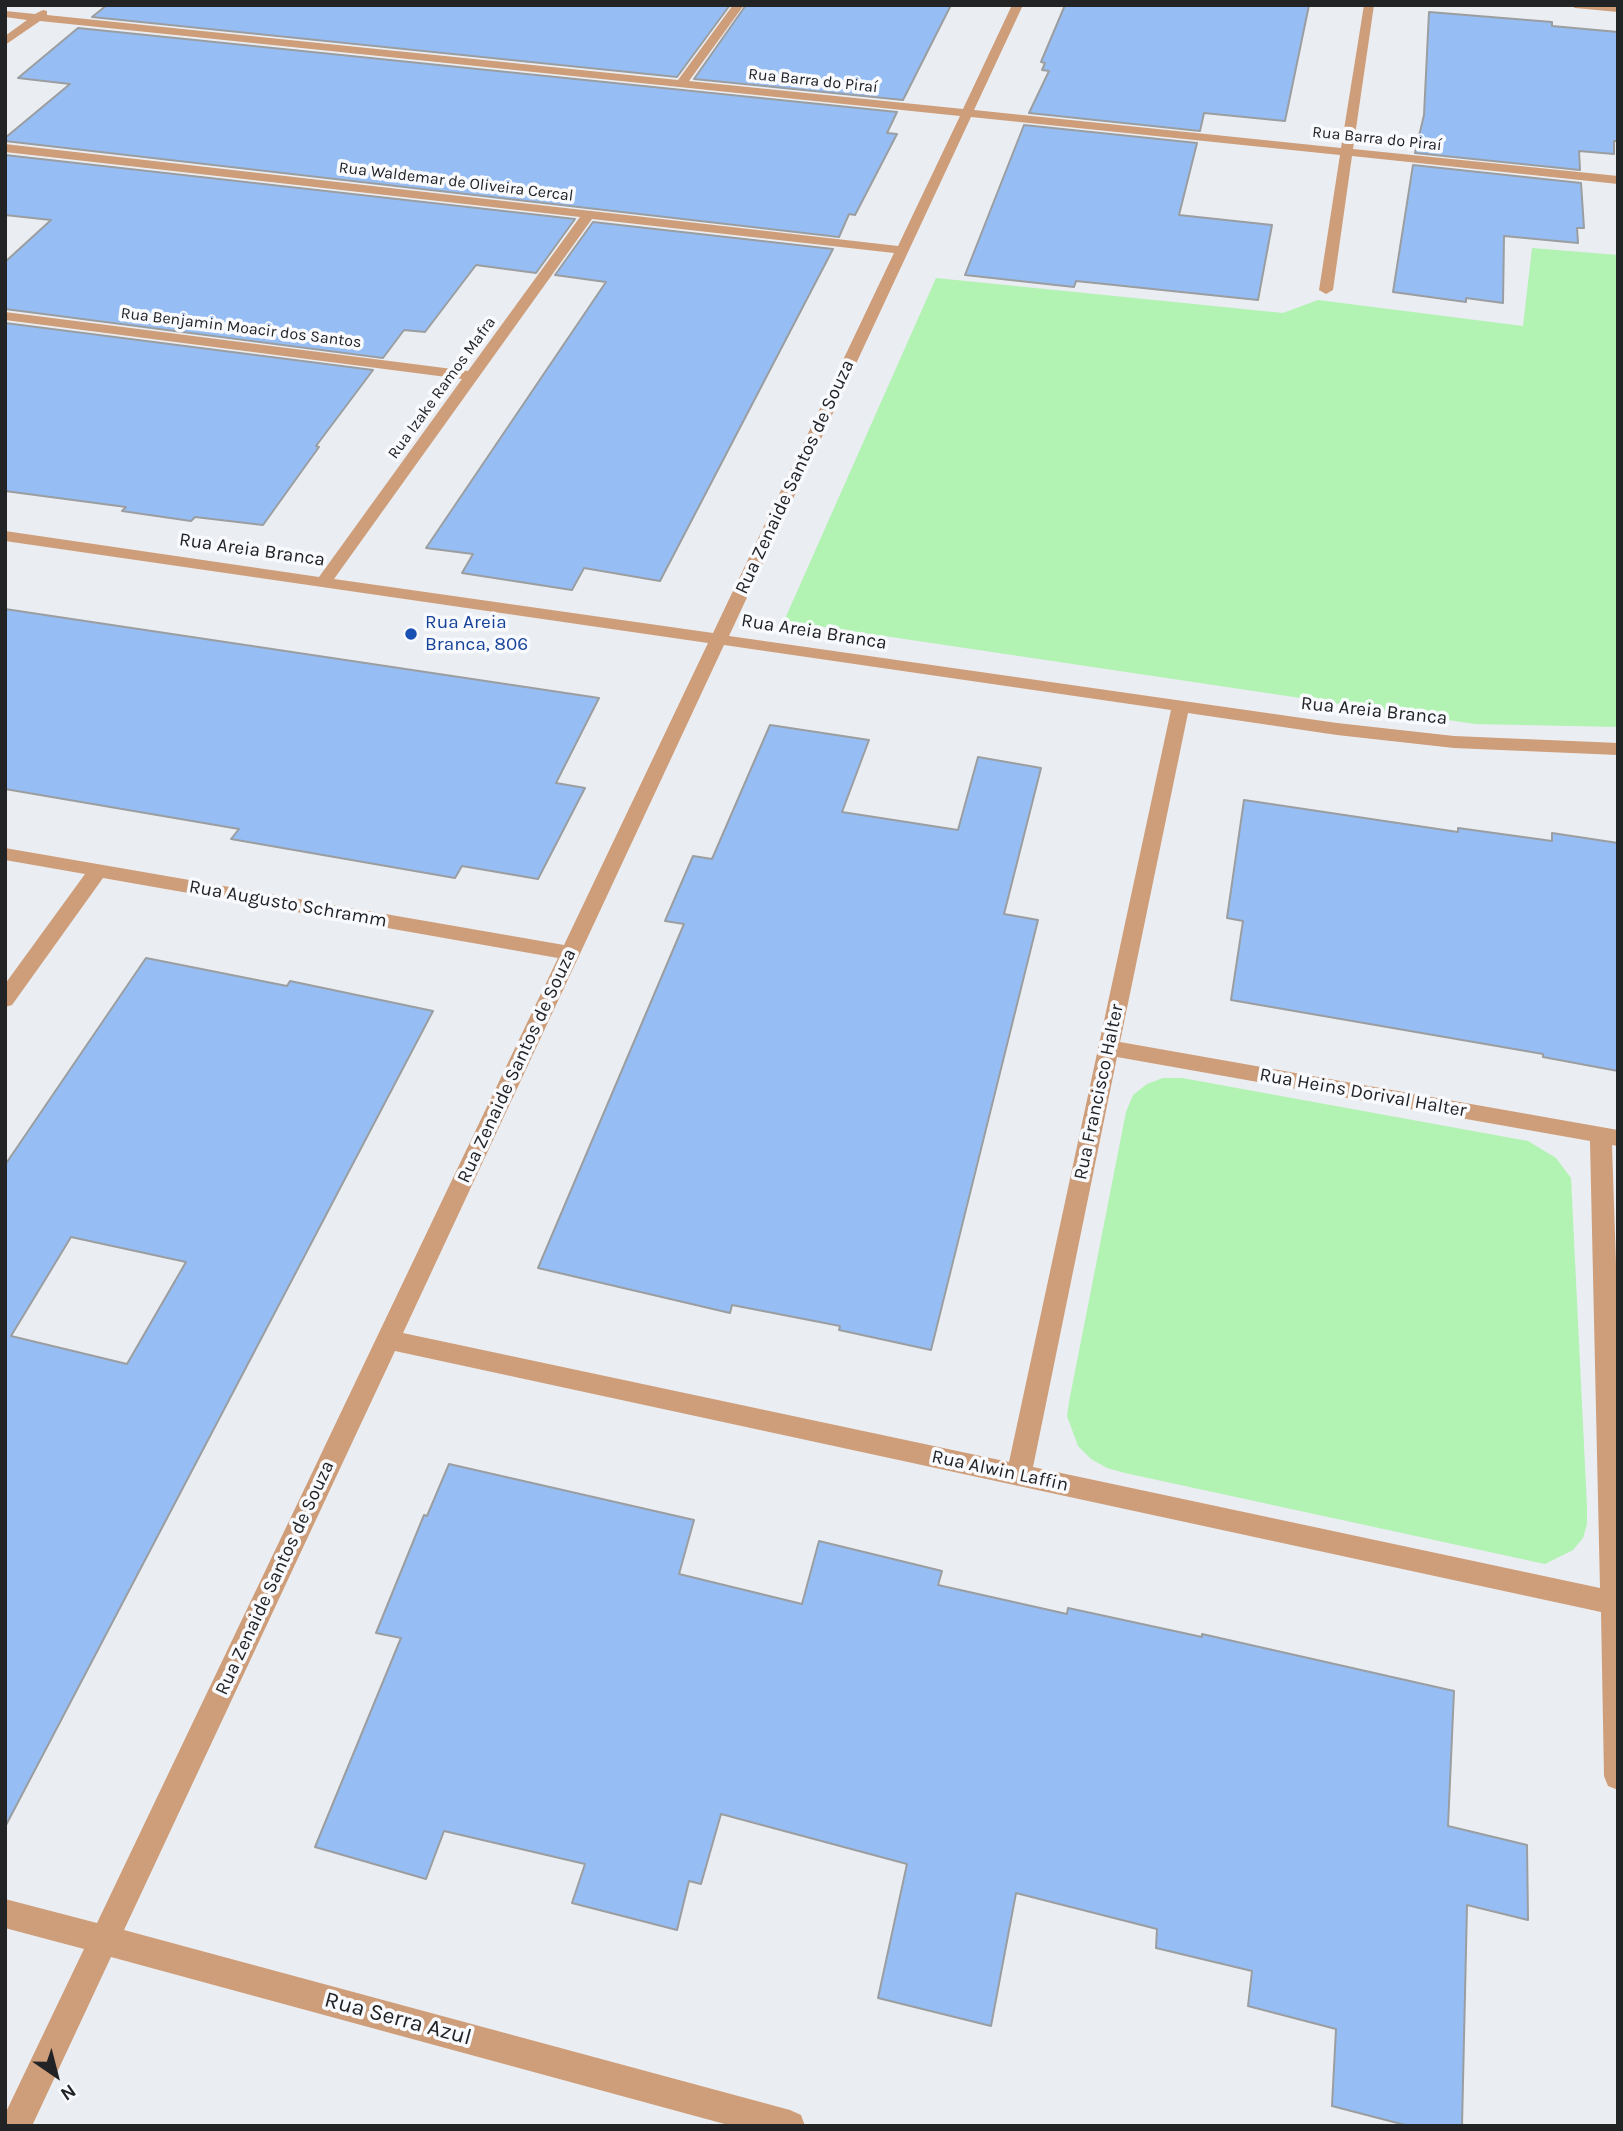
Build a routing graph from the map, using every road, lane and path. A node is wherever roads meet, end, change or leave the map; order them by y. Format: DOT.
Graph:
graph roads {
  1 [pos="53,5"];
  2 [pos="739,5"];
  3 [pos="1018,5"];
  4 [pos="1369,5"];
  5 [pos="1575,5"];
  6 [pos="1618,9"];
  7 [pos="5,14"];
  8 [pos="38,17"];
  9 [pos="5,42"];
  10 [pos="682,83"];
  11 [pos="967,113"];
  12 [pos="5,148"];
  13 [pos="1347,152"];
  14 [pos="1618,180"];
  15 [pos="588,215"];
  16 [pos="902,250"];
  17 [pos="1326,290"];
  18 [pos="5,316"];
  19 [pos="472,376"];
  20 [pos="5,536"];
  21 [pos="324,581"];
  22 [pos="718,639"];
  23 [pos="1180,709"];
  24 [pos="1618,748"];
  25 [pos="5,854"];
  26 [pos="98,870"];
  27 [pos="570,953"];
  28 [pos="5,1000"];
  29 [pos="1108,1048"];
  30 [pos="1609,1136"];
  31 [pos="387,1339"];
  32 [pos="1019,1475"];
  33 [pos="1613,1603"];
  34 [pos="1618,1776"];
  35 [pos="5,1913"];
  36 [pos="104,1940"];
  37 [pos="16,2126"];
  38 [pos="790,2126"];
  1 -- 8 [label="street"];
  2 -- 10 [label="street"];
  3 -- 11 [label="street, Rua Zenaide Santos de Souza"];
  4 -- 13 [label="street"];
  5 -- 6 [label="street"];
  7 -- 8 [label="street, Rua Barra do Piraí"];
  8 -- 9 [label="street"];
  8 -- 10 [label="street, Rua Barra do Piraí"];
  10 -- 11 [label="street, Rua Barra do Piraí"];
  11 -- 13 [label="street, Rua Barra do Piraí"];
  11 -- 16 [label="street, Rua Zenaide Santos de Souza"];
  12 -- 15 [label="street, Rua Waldemar de Oliveira Cercal"];
  13 -- 14 [label="street, Rua Barra do Piraí"];
  13 -- 17 [label="street"];
  15 -- 16 [label="street, Rua Waldemar de Oliveira Cercal"];
  15 -- 19 [label="street, Rua Izake Ramos Mafra"];
  16 -- 22 [label="street, Rua Zenaide Santos de Souza"];
  18 -- 19 [label="street, Rua Benjamin Moacir dos Santos"];
  19 -- 21 [label="street, Rua Izake Ramos Mafra"];
  20 -- 21 [label="street, Rua Areia Branca"];
  21 -- 22 [label="street, Rua Areia Branca"];
  22 -- 23 [label="street, Rua Areia Branca"];
  22 -- 27 [label="street, Rua Zenaide Santos de Souza"];
  23 -- 24 [label="street, Rua Areia Branca"];
  23 -- 29 [label="street, Rua Francisco Halter"];
  25 -- 26 [label="street, Rua Augusto Schramm"];
  26 -- 27 [label="street, Rua Augusto Schramm"];
  26 -- 28 [label="street"];
  27 -- 31 [label="street, Rua Zenaide Santos de Souza"];
  29 -- 30 [label="street, Rua Heins Dorival Halter"];
  29 -- 32 [label="street, Rua Francisco Halter"];
  30 -- 33 [label="street"];
  31 -- 32 [label="street, Rua Alwin Laffin"];
  31 -- 36 [label="street, Rua Zenaide Santos de Souza"];
  32 -- 33 [label="street, Rua Alwin Laffin"];
  33 -- 34 [label="street"];
  35 -- 36 [label="street, Rua Serra Azul"];
  36 -- 37 [label="street, Rua Zenaide Santos de Souza"];
  36 -- 38 [label="street, Rua Serra Azul"];
}
